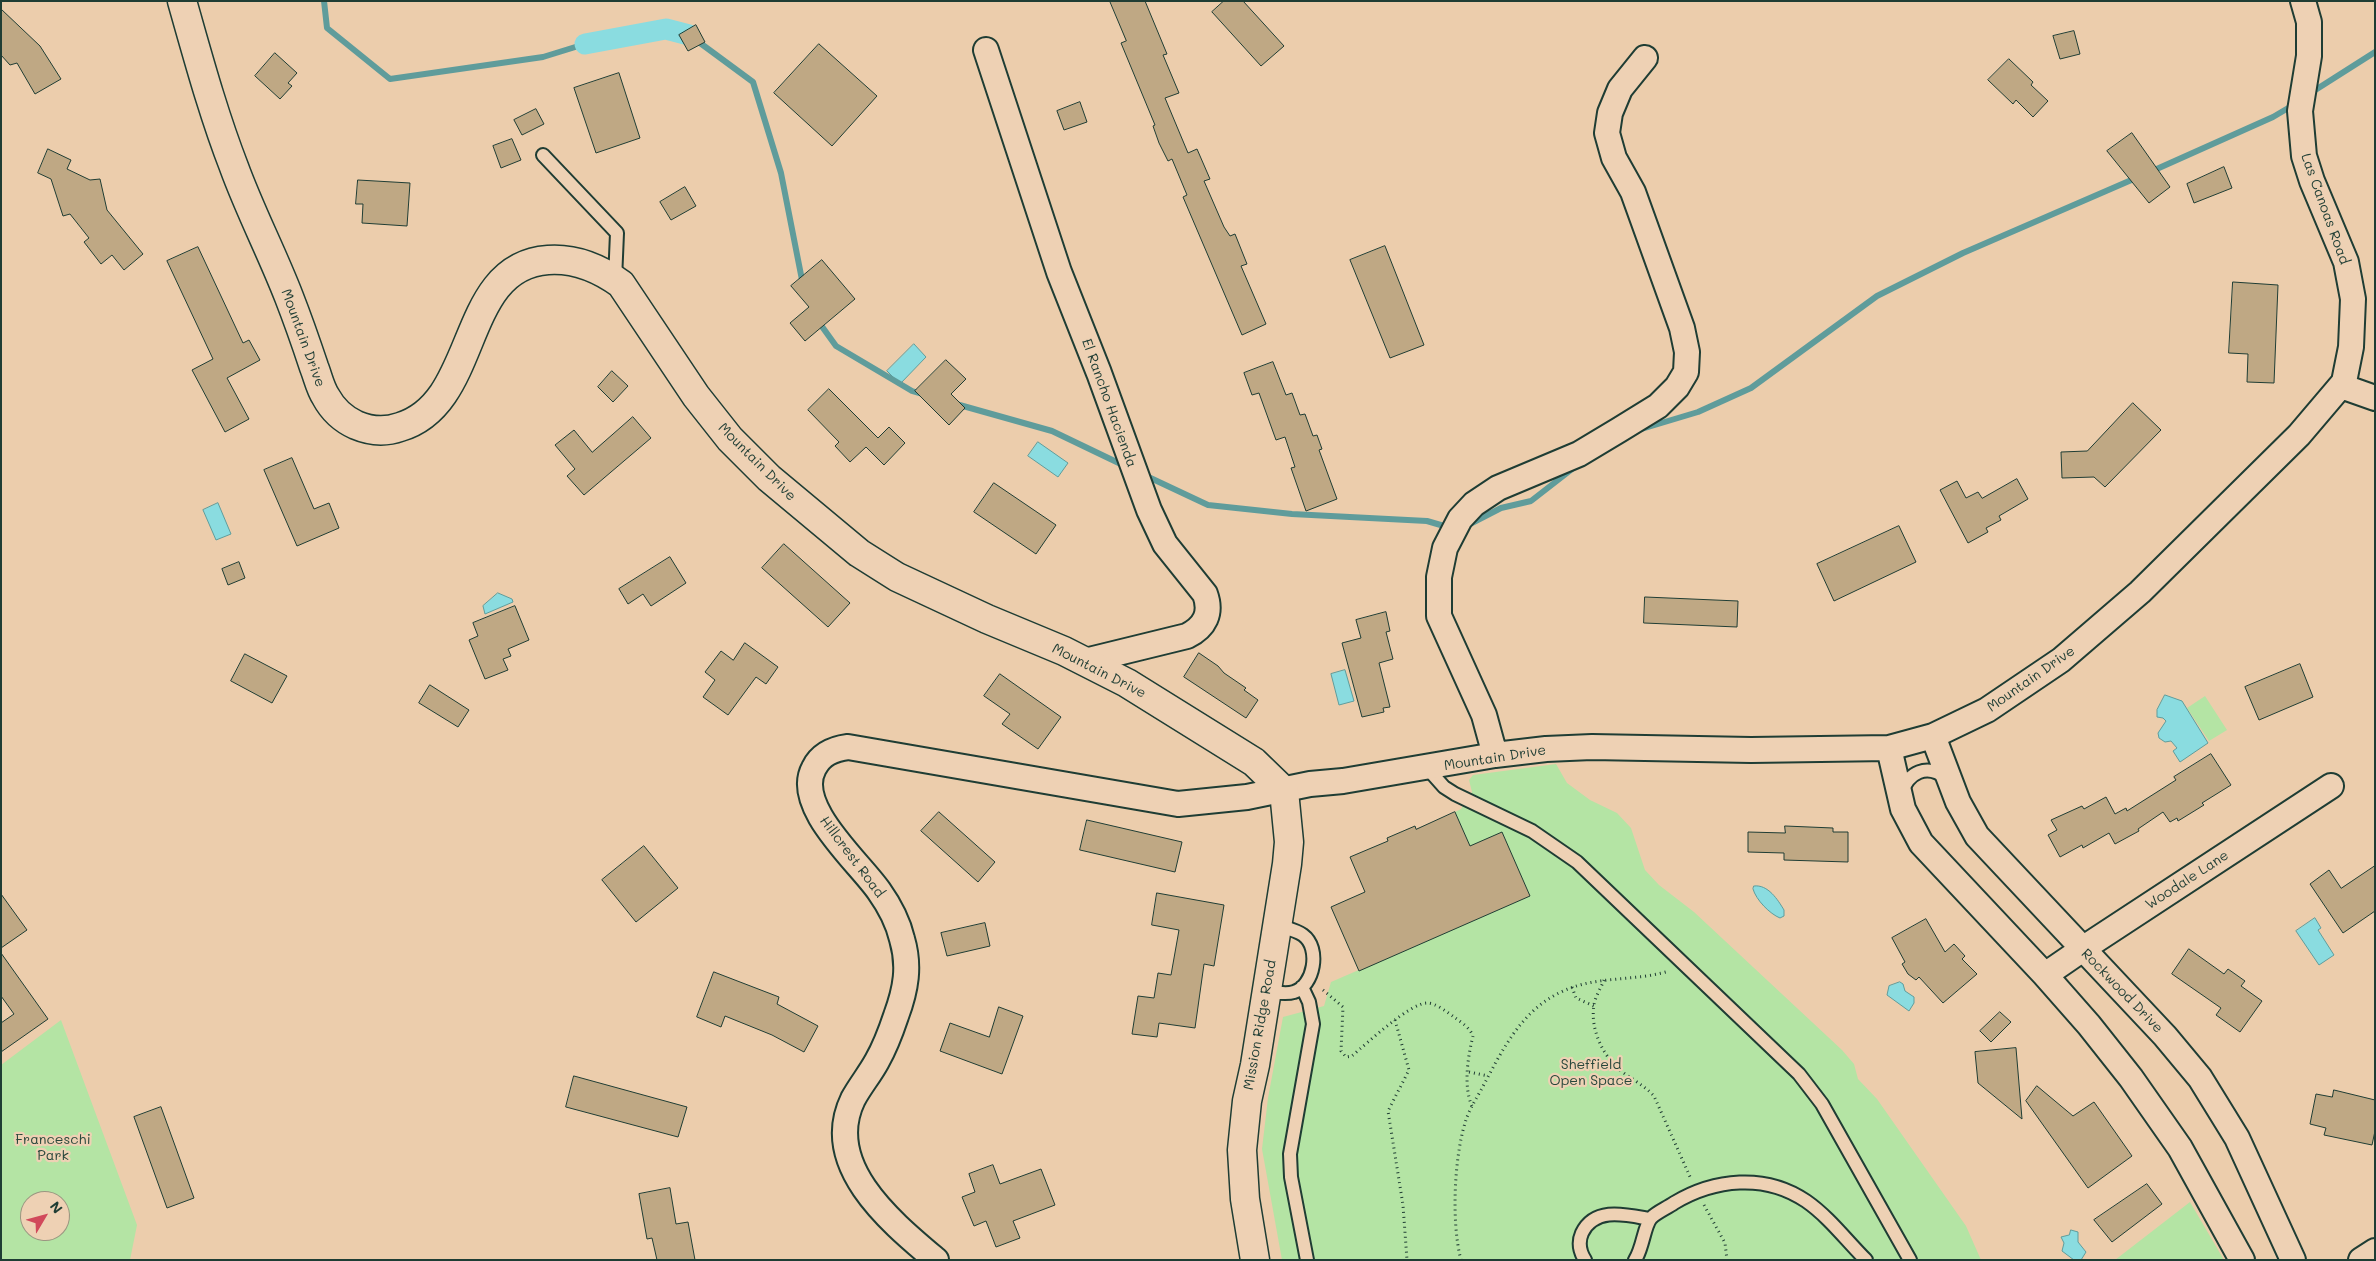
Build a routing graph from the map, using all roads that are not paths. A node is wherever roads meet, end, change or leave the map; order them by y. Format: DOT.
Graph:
graph roads {
  1 [pos="182,1"];
  2 [pos="2303,1"];
  3 [pos="986,50"];
  4 [pos="1645,58"];
  5 [pos="543,155"];
  6 [pos="615,280"];
  7 [pos="2341,386"];
  8 [pos="2375,398"];
  9 [pos="1085,661"];
  10 [pos="1933,736"];
  11 [pos="1889,748"];
  12 [pos="1495,755"];
  13 [pos="1428,769"];
  14 [pos="1948,780"];
  15 [pos="2331,786"];
  16 [pos="1284,791"];
  17 [pos="1900,797"];
  18 [pos="1277,925"];
  19 [pos="2082,949"];
  20 [pos="2045,975"];
  21 [pos="1305,984"];
  22 [pos="1266,991"];
  23 [pos="1650,1218"];
  24 [pos="2375,1251"];
  25 [pos="936,1260"];
  26 [pos="1255,1260"];
  27 [pos="1307,1260"];
  28 [pos="1585,1260"];
  29 [pos="1635,1260"];
  30 [pos="1866,1260"];
  31 [pos="1910,1260"];
  32 [pos="2242,1260"];
  33 [pos="2293,1260"];
  34 [pos="2361,1260"];
  1 -- 6 [label="main road, Mountain Drive"];
  2 -- 7 [label="street, Las Canoas Road"];
  3 -- 9 [label="street, El Rancho Hacienda"];
  4 -- 12 [label="street"];
  5 -- 6 [label="lane"];
  6 -- 9 [label="main road, Mountain Drive"];
  7 -- 8 [label="street"];
  7 -- 10 [label="street, Mountain Drive"];
  9 -- 16 [label="main road, Mountain Drive"];
  10 -- 11 [label="street, Mountain Drive"];
  10 -- 14 [label="street, Rockwood Drive"];
  11 -- 12 [label="street, Mountain Drive"];
  11 -- 17 [label="street"];
  12 -- 13 [label="street, Mountain Drive"];
  13 -- 16 [label="street, Mountain Drive"];
  13 -- 31 [label="lane"];
  14 -- 17 [label="lane"];
  14 -- 19 [label="street, Rockwood Drive"];
  15 -- 19 [label="street, Woodale Lane"];
  16 -- 18 [label="main road, Mission Ridge Road"];
  16 -- 25 [label="street, Hillcrest Road"];
  17 -- 20 [label="street"];
  18 -- 21 [label="lane"];
  18 -- 22 [label="main road, Mission Ridge Road"];
  19 -- 20 [label="street, Woodale Lane"];
  19 -- 33 [label="street, Rockwood Drive"];
  20 -- 32 [label="street"];
  21 -- 22 [label="lane"];
  21 -- 27 [label="lane"];
  22 -- 26 [label="main road, Mission Ridge Road"];
  23 -- 28 [label="lane"];
  23 -- 29 [label="lane"];
  23 -- 30 [label="lane"];
  24 -- 34 [label="street"];
}
